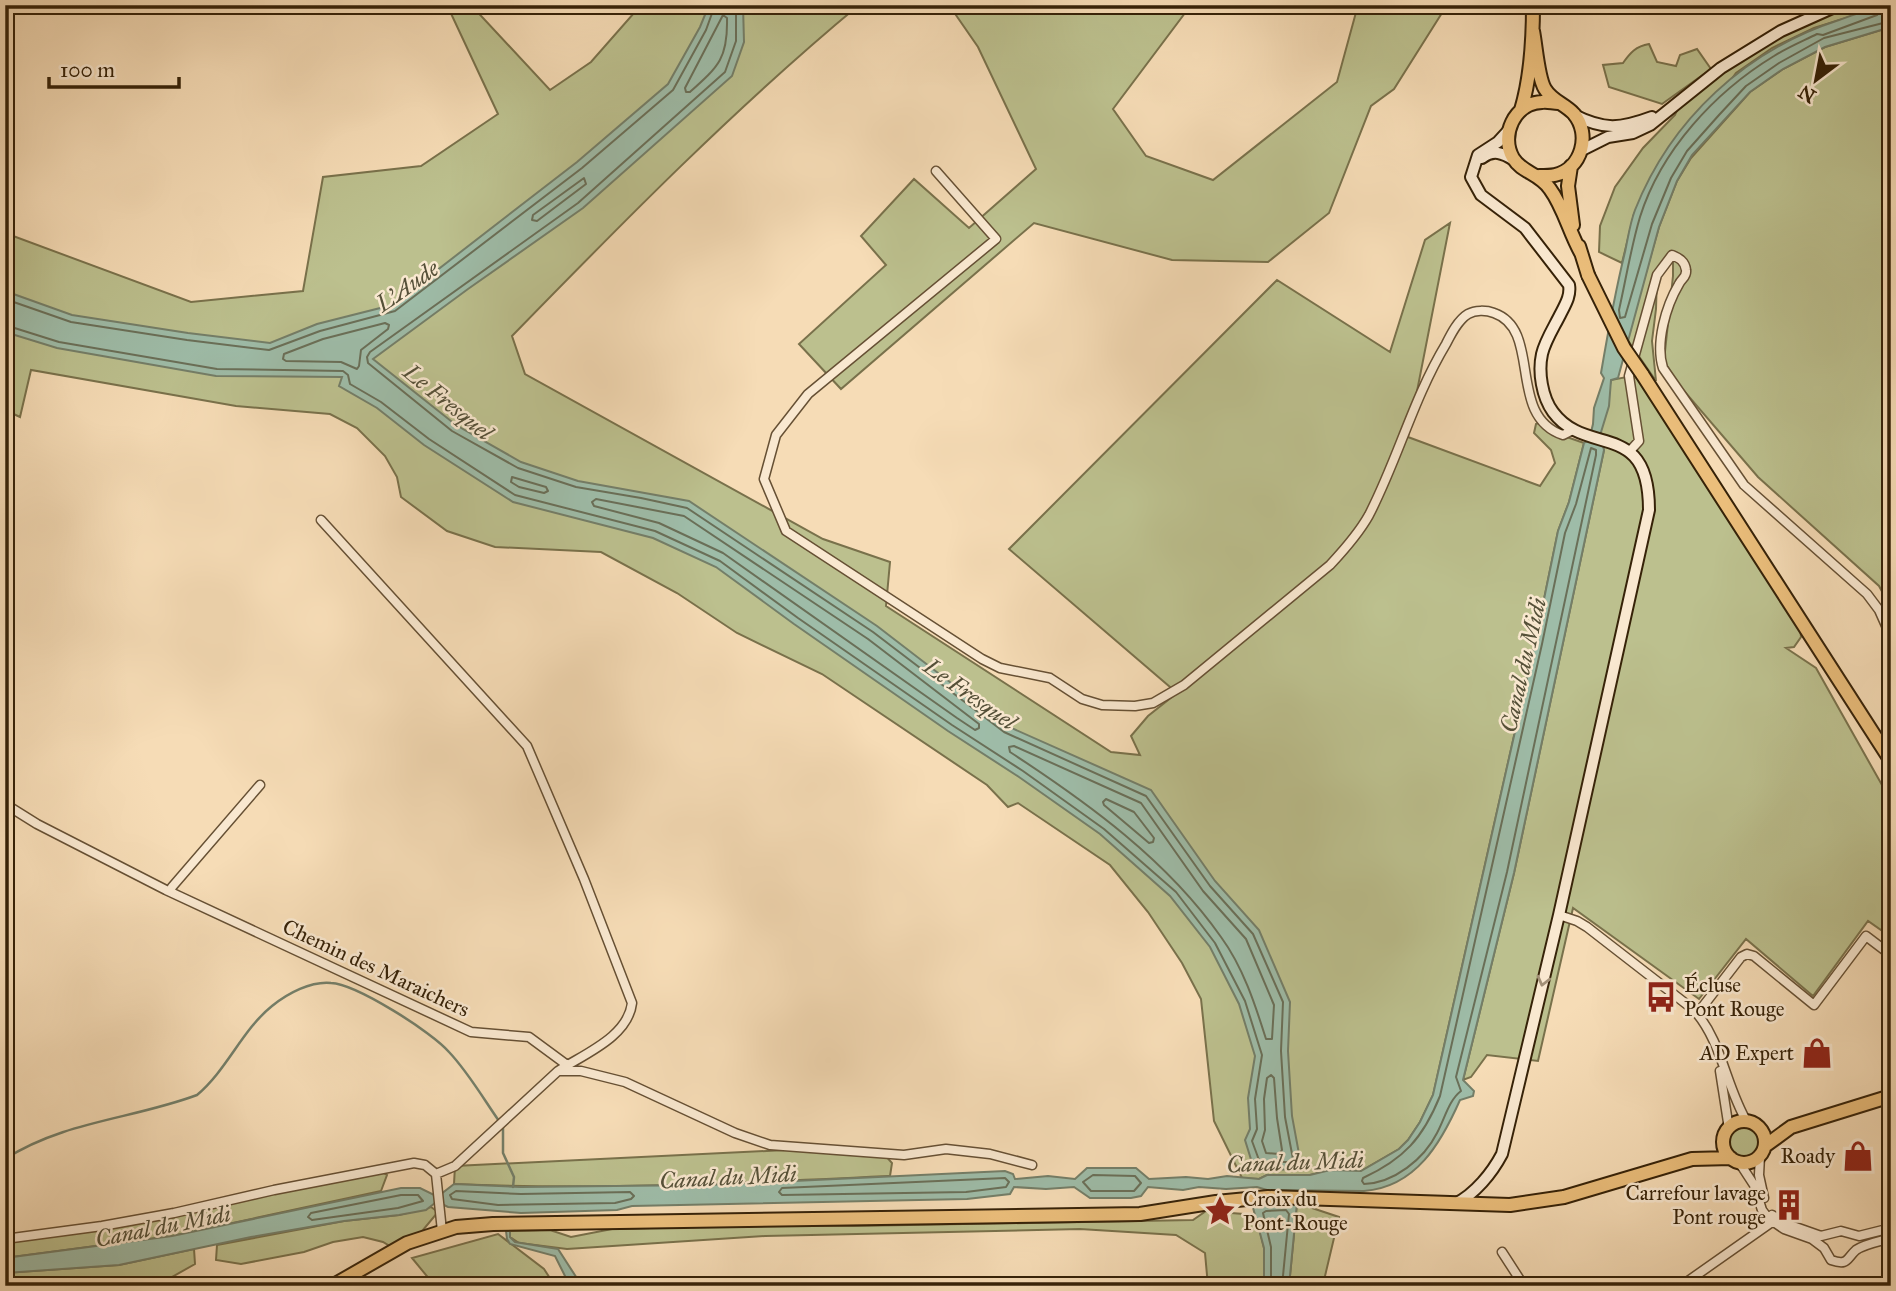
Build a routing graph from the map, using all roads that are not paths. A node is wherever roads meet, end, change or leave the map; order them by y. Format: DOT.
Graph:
graph roads {
  1 [pos="1533,5"];
  2 [pos="1839,5"];
  3 [pos="1533,31"];
  4 [pos="1558,103"];
  5 [pos="1521,110"];
  6 [pos="1667,111"];
  7 [pos="1574,115"];
  8 [pos="1508,130"];
  9 [pos="1582,150"];
  10 [pos="1514,160"];
  11 [pos="1571,166"];
  12 [pos="1472,167"];
  13 [pos="936,171"];
  14 [pos="1539,176"];
  15 [pos="1581,253"];
  16 [pos="1577,432"];
  17 [pos="1629,452"];
  18 [pos="321,520"];
  19 [pos="1891,637"];
  20 [pos="1891,761"];
  21 [pos="260,785"];
  22 [pos="5,804"];
  23 [pos="170,892"];
  24 [pos="1559,915"];
  25 [pos="1891,955"];
  26 [pos="1697,1014"];
  27 [pos="1717,1050"];
  28 [pos="567,1066"];
  29 [pos="558,1071"];
  30 [pos="1891,1096"];
  31 [pos="1747,1122"];
  32 [pos="1791,1127"];
  33 [pos="1760,1128"];
  34 [pos="1726,1134"];
  35 [pos="1762,1151"];
  36 [pos="1692,1159"];
  37 [pos="1735,1160"];
  38 [pos="1032,1166"];
  39 [pos="436,1174"];
  40 [pos="1453,1205"];
  41 [pos="1774,1220"];
  42 [pos="1891,1228"];
  43 [pos="442,1231"];
  44 [pos="1829,1235"];
  45 [pos="1851,1235"];
  46 [pos="1891,1238"];
  47 [pos="5,1239"];
  48 [pos="1824,1248"];
  49 [pos="1856,1251"];
  50 [pos="1502,1252"];
  51 [pos="332,1286"];
  52 [pos="1524,1286"];
  53 [pos="1681,1286"];
  1 -- 3 [label="main road"];
  2 -- 6 [label="street"];
  3 -- 4 [label="main road"];
  3 -- 5 [label="main road"];
  4 -- 5 [label="main road"];
  4 -- 7 [label="main road"];
  5 -- 8 [label="main road"];
  6 -- 7 [label="street"];
  6 -- 9 [label="street"];
  7 -- 9 [label="main road"];
  8 -- 10 [label="main road"];
  8 -- 12 [label="street"];
  9 -- 11 [label="main road"];
  10 -- 12 [label="street"];
  10 -- 14 [label="main road"];
  11 -- 14 [label="main road"];
  11 -- 15 [label="main road"];
  12 -- 16 [label="street"];
  13 -- 16 [label="street"];
  14 -- 15 [label="main road"];
  15 -- 20 [label="main road, bridge"];
  16 -- 17 [label="street"];
  17 -- 19 [label="street"];
  17 -- 24 [label="street"];
  18 -- 28 [label="street"];
  21 -- 23 [label="street"];
  22 -- 23 [label="street, Chemin des Maraichers"];
  23 -- 28 [label="street, Chemin des Maraichers"];
  24 -- 26 [label="street"];
  24 -- 40 [label="street, one-way"];
  25 -- 26 [label="street"];
  26 -- 27 [label="street"];
  27 -- 31 [label="street"];
  27 -- 34 [label="street"];
  28 -- 29 [label="street"];
  29 -- 38 [label="street"];
  29 -- 39 [label="street"];
  30 -- 32 [label="main road"];
  31 -- 33 [label="main road"];
  31 -- 34 [label="main road"];
  32 -- 33 [label="main road"];
  32 -- 35 [label="main road"];
  33 -- 35 [label="main road"];
  34 -- 36 [label="main road"];
  34 -- 37 [label="main road"];
  35 -- 37 [label="main road"];
  35 -- 41 [label="street"];
  36 -- 37 [label="main road"];
  36 -- 40 [label="main road"];
  37 -- 41 [label="street"];
  39 -- 43 [label="street"];
  39 -- 47 [label="street"];
  40 -- 43 [label="main road"];
  41 -- 44 [label="street"];
  41 -- 48 [label="street"];
  41 -- 53 [label="street"];
  42 -- 45 [label="street"];
  43 -- 51 [label="main road"];
  44 -- 45 [label="street"];
  44 -- 48 [label="street"];
  45 -- 49 [label="street"];
  46 -- 49 [label="street"];
  48 -- 49 [label="street"];
  50 -- 52 [label="street"];
}
